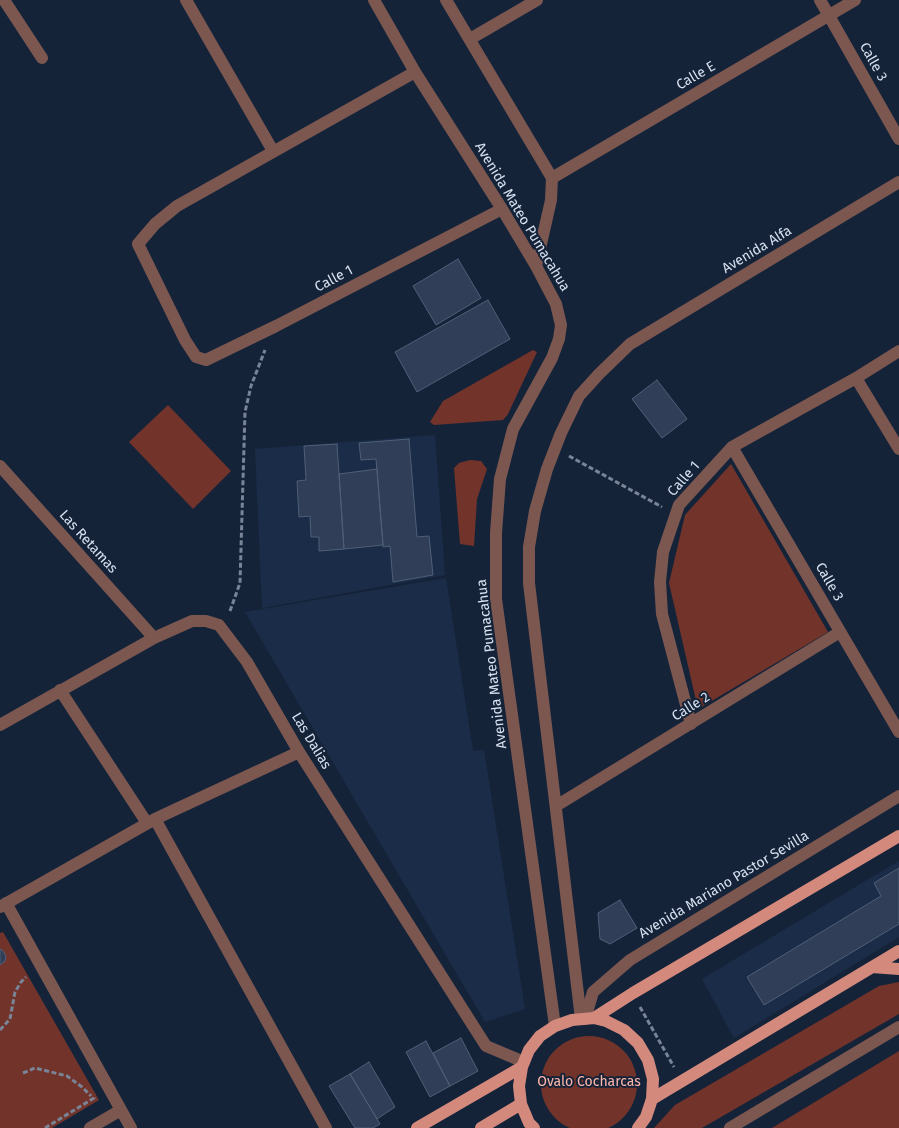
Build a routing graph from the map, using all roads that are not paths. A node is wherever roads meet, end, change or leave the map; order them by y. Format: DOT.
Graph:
graph roads {
  1 [pos="4,0"];
  2 [pos="186,0"];
  3 [pos="374,0"];
  4 [pos="446,0"];
  5 [pos="537,0"];
  6 [pos="820,0"];
  7 [pos="855,0"];
  8 [pos="829,15"];
  9 [pos="470,39"];
  10 [pos="42,58"];
  11 [pos="416,72"];
  12 [pos="899,139"];
  13 [pos="273,151"];
  14 [pos="552,178"];
  15 [pos="899,182"];
  16 [pos="502,209"];
  17 [pos="536,266"];
  18 [pos="899,351"];
  19 [pos="856,378"];
  20 [pos="732,447"];
  21 [pos="899,449"];
  22 [pos="0,466"];
  23 [pos="840,632"];
  24 [pos="154,638"];
  25 [pos="60,690"];
  26 [pos="691,724"];
  27 [pos="0,725"];
  28 [pos="899,732"];
  29 [pos="299,752"];
  30 [pos="899,796"];
  31 [pos="556,806"];
  32 [pos="151,821"];
  33 [pos="899,836"];
  34 [pos="3,905"];
  35 [pos="899,951"];
  36 [pos="872,967"];
  37 [pos="899,969"];
  38 [pos="586,1019"];
  39 [pos="555,1026"];
  40 [pos="899,1027"];
  41 [pos="523,1064"];
  42 [pos="652,1099"];
  43 [pos="521,1104"];
  44 [pos="121,1110"];
  45 [pos="733,1127"];
  46 [pos="90,1128"];
  47 [pos="131,1128"];
  48 [pos="326,1128"];
  49 [pos="417,1128"];
  50 [pos="481,1128"];
  51 [pos="534,1128"];
  52 [pos="638,1128"];
  1 -- 10 [label="street"];
  2 -- 13 [label="street"];
  3 -- 11 [label="street, Avenida Mateo Pumacahua"];
  4 -- 9 [label="street"];
  5 -- 9 [label="street"];
  6 -- 8 [label="street, Calle 3"];
  7 -- 8 [label="street, Calle E"];
  8 -- 12 [label="street, Calle 3"];
  8 -- 14 [label="street, Calle E"];
  9 -- 14 [label="street"];
  11 -- 13 [label="street"];
  11 -- 16 [label="street, Avenida Mateo Pumacahua"];
  13 -- 16 [label="street, Calle 1"];
  14 -- 17 [label="street"];
  15 -- 31 [label="street, Avenida Alfa"];
  16 -- 17 [label="street, Avenida Mateo Pumacahua"];
  17 -- 39 [label="street, Avenida Mateo Pumacahua"];
  18 -- 19 [label="street, Calle 1"];
  19 -- 20 [label="street, Calle 1"];
  19 -- 21 [label="street"];
  20 -- 23 [label="street, Calle 3"];
  20 -- 26 [label="street, Calle 1"];
  22 -- 24 [label="street, Las Retamas"];
  23 -- 26 [label="street, Calle 2"];
  23 -- 28 [label="street, Calle 3"];
  24 -- 25 [label="street, Las Dalias"];
  24 -- 29 [label="street, Las Dalias"];
  25 -- 27 [label="street, Las Dalias"];
  25 -- 32 [label="street"];
  26 -- 31 [label="street, Calle 2"];
  29 -- 32 [label="street"];
  29 -- 41 [label="street, Las Dalias"];
  30 -- 38 [label="street, Avenida Mariano Pastor Sevilla"];
  31 -- 38 [label="street"];
  32 -- 34 [label="street"];
  32 -- 48 [label="street"];
  33 -- 38 [label="main road"];
  34 -- 44 [label="street"];
  35 -- 36 [label="main road"];
  36 -- 37 [label="main road"];
  36 -- 42 [label="main road"];
  38 -- 39 [label="main road"];
  38 -- 42 [label="main road"];
  39 -- 41 [label="main road"];
  40 -- 45 [label="street"];
  41 -- 43 [label="main road"];
  41 -- 49 [label="main road"];
  42 -- 52 [label="main road"];
  43 -- 50 [label="main road"];
  43 -- 51 [label="main road"];
  44 -- 46 [label="street"];
  44 -- 47 [label="street"];
}
